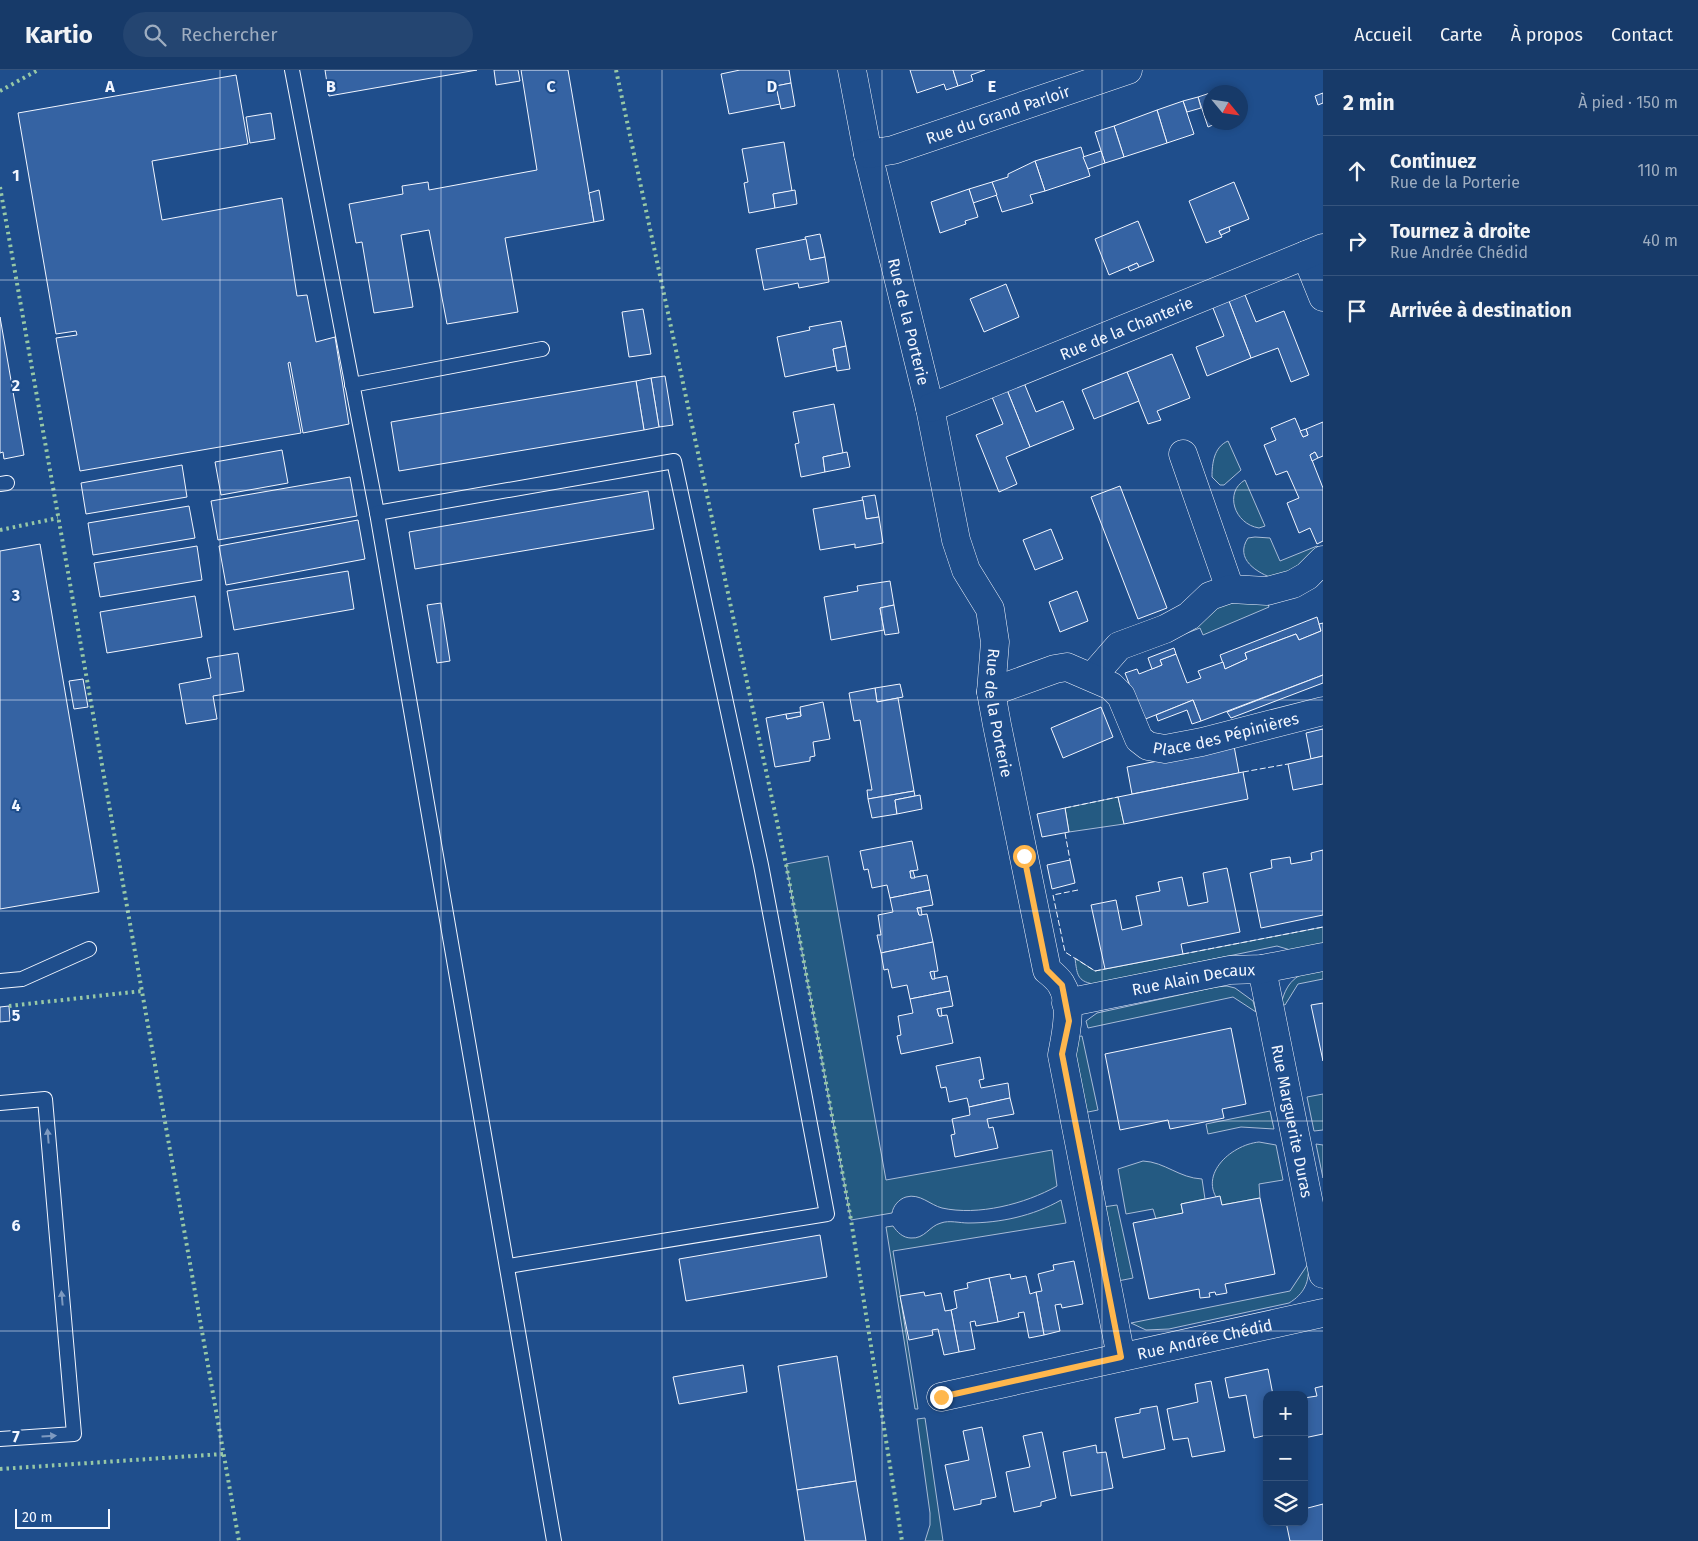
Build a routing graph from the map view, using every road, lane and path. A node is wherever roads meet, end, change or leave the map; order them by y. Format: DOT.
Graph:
graph roads {
  1 [pos="292,70"];
  2 [pos="852,70"];
  3 [pos="1128,70"];
  4 [pos="868,154"];
  5 [pos="1314,251"];
  6 [pos="1323,297"];
  7 [pos="542,348"];
  8 [pos="352,385"];
  9 [pos="930,408"];
  10 [pos="1183,454"];
  11 [pos="377,513"];
  12 [pos="1323,560"];
  13 [pos="1230,589"];
  14 [pos="1092,677"];
  15 [pos="991,692"];
  16 [pos="1323,710"];
  17 [pos="89,949"];
  18 [pos="1323,957"];
  19 [pos="1262,969"];
  20 [pos="0,981"];
  21 [pos="1066,1003"];
  22 [pos="0,1103"];
  23 [pos="508,1266"];
  24 [pos="1323,1274"];
  25 [pos="1323,1313"];
  26 [pos="1121,1357"];
  27 [pos="941,1397"];
  28 [pos="0,1439"];
  29 [pos="554,1541"];
  1 -- 8 [label="lane"];
  2 -- 4 [label="street, Rue de la Porterie"];
  3 -- 4 [label="street, Rue du Grand Parloir"];
  4 -- 9 [label="street, Rue de la Porterie"];
  5 -- 6 [label="street"];
  5 -- 9 [label="street, Rue de la Chanterie"];
  7 -- 8 [label="lane"];
  8 -- 11 [label="lane"];
  9 -- 15 [label="street, Rue de la Porterie"];
  10 -- 13 [label="street"];
  11 -- 23 [label="lane"];
  11 -- 23 [label="lane"];
  12 -- 13 [label="street"];
  13 -- 14 [label="street"];
  14 -- 15 [label="street, Place des Pépinières"];
  14 -- 16 [label="street, Place des Pépinières"];
  15 -- 21 [label="street, Rue de la Porterie"];
  17 -- 20 [label="lane"];
  18 -- 19 [label="street, Rue Alain Decaux"];
  19 -- 21 [label="street, Rue Alain Decaux"];
  19 -- 24 [label="street, Rue Marguerite Duras"];
  21 -- 26 [label="street, Rue de la Porterie"];
  28 -- 22 [label="lane, one-way"];
  23 -- 29 [label="lane"];
  25 -- 26 [label="street, Rue Andrée Chédid"];
  26 -- 27 [label="street, Rue Andrée Chédid"];
}
